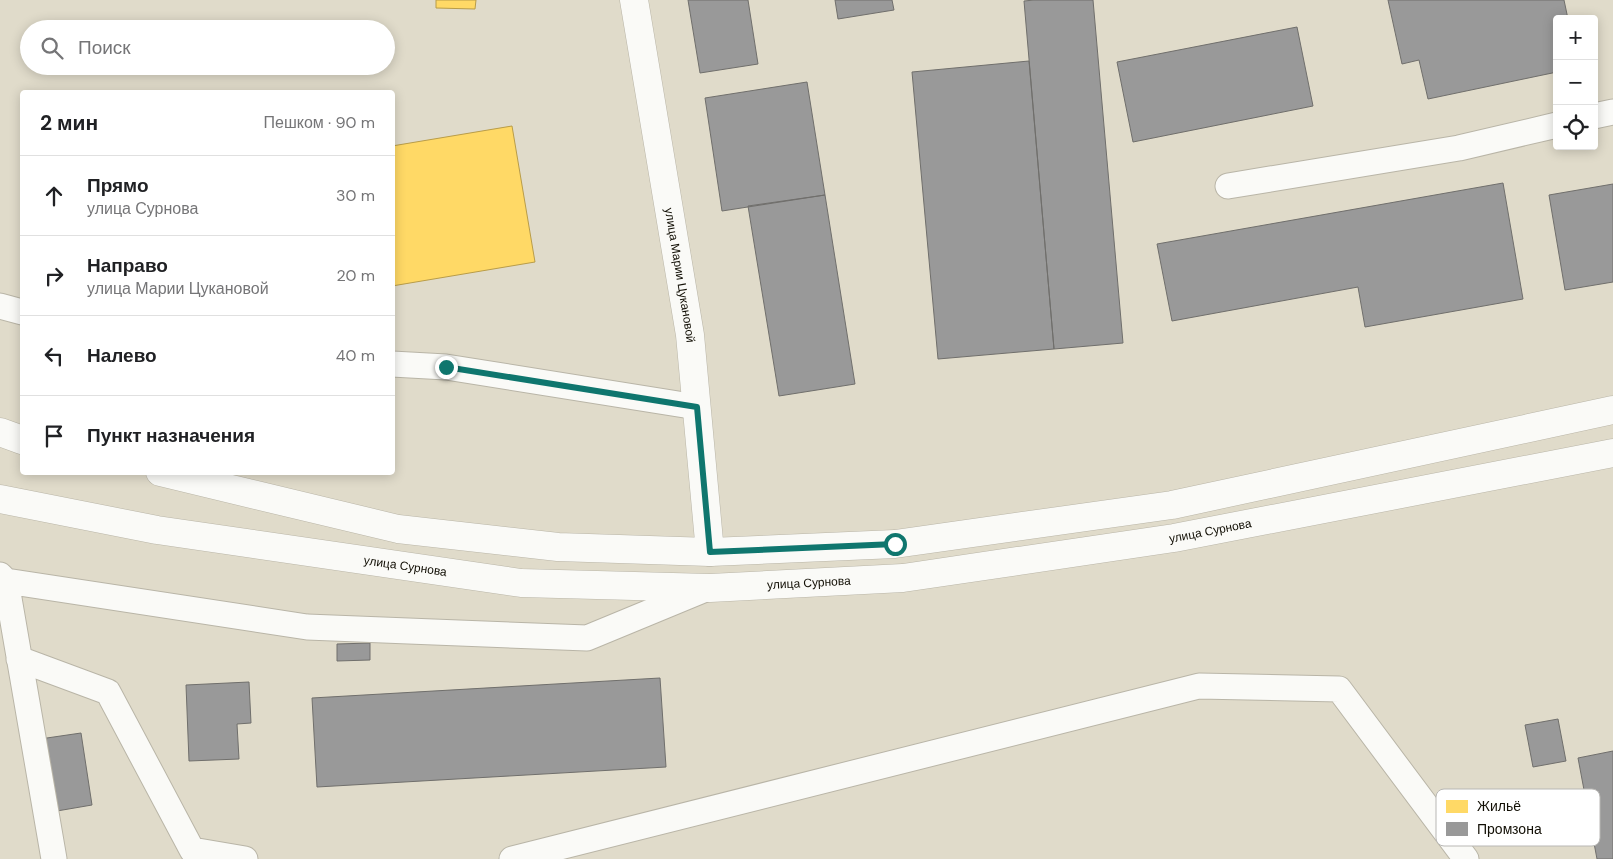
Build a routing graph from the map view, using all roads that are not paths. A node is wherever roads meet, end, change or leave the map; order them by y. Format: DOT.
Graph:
graph roads {
  1 [pos="634,0"];
  2 [pos="1613,112"];
  3 [pos="1598,115"];
  4 [pos="1553,126"];
  5 [pos="1228,186"];
  6 [pos="0,306"];
  7 [pos="20,311"];
  8 [pos="395,364"];
  9 [pos="697,407"];
  10 [pos="1613,410"];
  11 [pos="0,432"];
  12 [pos="20,439"];
  13 [pos="1613,453"];
  14 [pos="173,475"];
  15 [pos="0,499"];
  16 [pos="710,552"];
  17 [pos="3,578"];
  18 [pos="710,588"];
  19 [pos="19,660"];
  20 [pos="1436,819"];
  21 [pos="1456,846"];
  22 [pos="54,859"];
  23 [pos="245,859"];
  24 [pos="512,859"];
  25 [pos="1466,859"];
  1 -- 9 [label="main road, улица Марии Цукановой"];
  2 -- 3 [label="lane"];
  4 -- 5 [label="lane"];
  6 -- 7 [label="lane"];
  8 -- 9 [label="lane"];
  9 -- 16 [label="main road, улица Марии Цукановой"];
  10 -- 16 [label="main road"];
  11 -- 12 [label="main road"];
  13 -- 18 [label="main road, улица Сурнова"];
  14 -- 16 [label="main road"];
  15 -- 18 [label="main road, улица Сурнова"];
  17 -- 18 [label="lane"];
  17 -- 19 [label="lane"];
  19 -- 22 [label="lane"];
  19 -- 23 [label="lane"];
  20 -- 24 [label="lane"];
  21 -- 25 [label="lane"];
}
